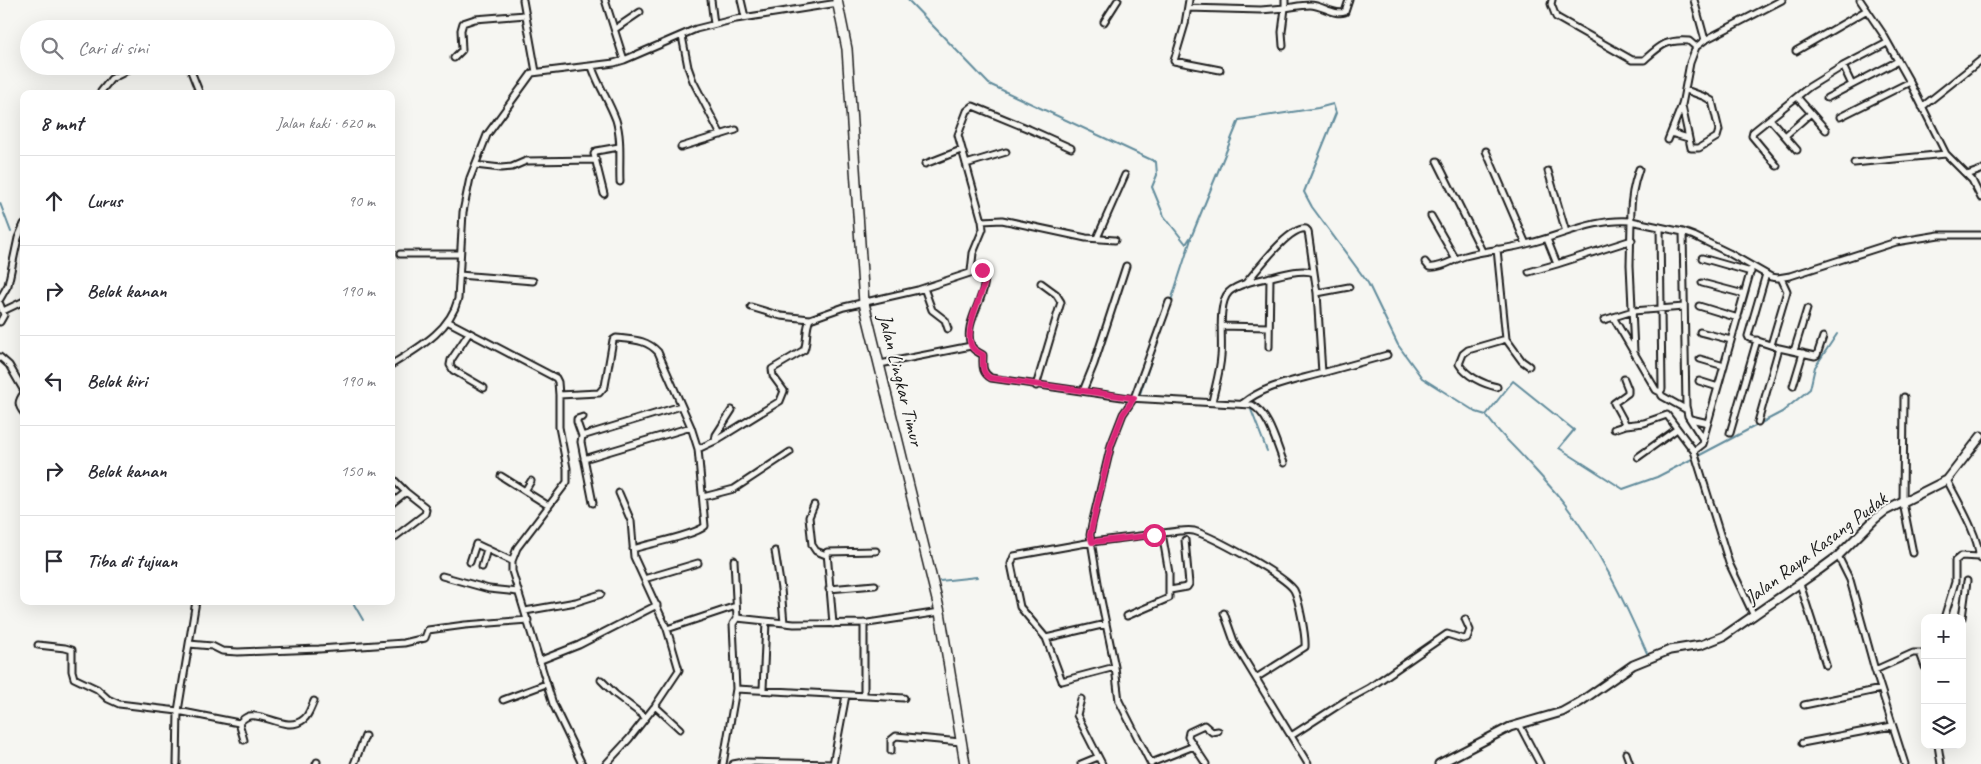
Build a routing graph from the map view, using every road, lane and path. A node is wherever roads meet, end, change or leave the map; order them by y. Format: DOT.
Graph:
graph roads {
  1 [pos="523,0"];
  2 [pos="606,0"];
  3 [pos="711,0"];
  4 [pos="741,0"];
  5 [pos="1118,0"];
  6 [pos="1189,0"];
  7 [pos="1285,0"];
  8 [pos="1349,0"];
  9 [pos="1552,0"];
  10 [pos="1694,0"];
  11 [pos="1782,0"];
  12 [pos="1860,0"];
  13 [pos="838,1"];
  14 [pos="1188,8"];
  15 [pos="1286,8"];
  16 [pos="1866,10"];
  17 [pos="640,12"];
  18 [pos="526,15"];
  19 [pos="745,17"];
  20 [pos="1104,22"];
  21 [pos="714,24"];
  22 [pos="615,29"];
  23 [pos="682,36"];
  24 [pos="1704,40"];
  25 [pos="1888,43"];
  26 [pos="1283,46"];
  27 [pos="1696,47"];
  28 [pos="1796,51"];
  29 [pos="454,58"];
  30 [pos="624,60"];
  31 [pos="1981,60"];
  32 [pos="1898,62"];
  33 [pos="1843,66"];
  34 [pos="592,67"];
  35 [pos="1220,70"];
  36 [pos="536,72"];
  37 [pos="119,75"];
  38 [pos="193,75"];
  39 [pos="1910,82"];
  40 [pos="1852,84"];
  41 [pos="102,90"];
  42 [pos="198,90"];
  43 [pos="1686,90"];
  44 [pos="1797,97"];
  45 [pos="1827,98"];
  46 [pos="1682,106"];
  47 [pos="1922,107"];
  48 [pos="1811,113"];
  49 [pos="1840,118"];
  50 [pos="1770,119"];
  51 [pos="736,130"];
  52 [pos="1826,130"];
  53 [pos="1671,133"];
  54 [pos="721,135"];
  55 [pos="1785,136"];
  56 [pos="1688,138"];
  57 [pos="1668,140"];
  58 [pos="619,147"];
  59 [pos="681,147"];
  60 [pos="1071,148"];
  61 [pos="961,150"];
  62 [pos="1797,150"];
  63 [pos="1486,151"];
  64 [pos="1006,152"];
  65 [pos="1946,154"];
  66 [pos="596,160"];
  67 [pos="1437,161"];
  68 [pos="1854,163"];
  69 [pos="925,164"];
  70 [pos="966,164"];
  71 [pos="475,165"];
  72 [pos="1777,166"];
  73 [pos="1639,168"];
  74 [pos="1548,170"];
  75 [pos="1981,170"];
  76 [pos="1124,175"];
  77 [pos="1967,175"];
  78 [pos="620,182"];
  79 [pos="604,194"];
  80 [pos="1981,198"];
  81 [pos="1431,216"];
  82 [pos="982,221"];
  83 [pos="1631,221"];
  84 [pos="1660,226"];
  85 [pos="1566,232"];
  86 [pos="1683,232"];
  87 [pos="20,233"];
  88 [pos="1981,235"];
  89 [pos="1097,238"];
  90 [pos="1547,239"];
  91 [pos="1115,240"];
  92 [pos="1632,240"];
  93 [pos="1526,244"];
  94 [pos="1497,249"];
  95 [pos="1482,252"];
  96 [pos="400,254"];
  97 [pos="460,254"];
  98 [pos="1455,258"];
  99 [pos="1702,258"];
  100 [pos="1425,262"];
  101 [pos="1557,264"];
  102 [pos="1126,266"];
  103 [pos="1752,266"];
  104 [pos="971,271"];
  105 [pos="1529,272"];
  106 [pos="1750,272"];
  107 [pos="1314,273"];
  108 [pos="1766,274"];
  109 [pos="459,275"];
  110 [pos="1270,277"];
  111 [pos="1781,278"];
  112 [pos="533,280"];
  113 [pos="1041,283"];
  114 [pos="1702,283"];
  115 [pos="1246,284"];
  116 [pos="1349,287"];
  117 [pos="924,288"];
  118 [pos="1317,293"];
  119 [pos="1744,294"];
  120 [pos="0,299"];
  121 [pos="1169,302"];
  122 [pos="20,303"];
  123 [pos="864,303"];
  124 [pos="0,304"];
  125 [pos="1699,306"];
  126 [pos="751,307"];
  127 [pos="1661,308"];
  128 [pos="1684,308"];
  129 [pos="1807,309"];
  130 [pos="3,311"];
  131 [pos="1633,311"];
  132 [pos="1613,317"];
  133 [pos="1738,318"];
  134 [pos="810,319"];
  135 [pos="1604,320"];
  136 [pos="0,322"];
  137 [pos="449,322"];
  138 [pos="1221,326"];
  139 [pos="1269,327"];
  140 [pos="948,329"];
  141 [pos="1700,332"];
  142 [pos="469,333"];
  143 [pos="1823,337"];
  144 [pos="1506,339"];
  145 [pos="1731,340"];
  146 [pos="1756,340"];
  147 [pos="1772,345"];
  148 [pos="971,346"];
  149 [pos="1269,347"];
  150 [pos="1779,348"];
  151 [pos="1634,351"];
  152 [pos="1794,351"];
  153 [pos="1803,353"];
  154 [pos="1387,355"];
  155 [pos="0,357"];
  156 [pos="1700,359"];
  157 [pos="395,362"];
  158 [pos="880,364"];
  159 [pos="1529,366"];
  160 [pos="1724,366"];
  161 [pos="1322,373"];
  162 [pos="1624,379"];
  163 [pos="1699,381"];
  164 [pos="20,385"];
  165 [pos="1036,386"];
  166 [pos="1793,386"];
  167 [pos="1497,387"];
  168 [pos="1718,387"];
  169 [pos="484,388"];
  170 [pos="1083,391"];
  171 [pos="1660,392"];
  172 [pos="559,395"];
  173 [pos="1904,397"];
  174 [pos="1134,398"];
  175 [pos="1212,402"];
  176 [pos="1242,404"];
  177 [pos="681,406"];
  178 [pos="732,410"];
  179 [pos="1687,410"];
  180 [pos="583,417"];
  181 [pos="1691,419"];
  182 [pos="1758,422"];
  183 [pos="1708,423"];
  184 [pos="1626,425"];
  185 [pos="691,427"];
  186 [pos="1614,429"];
  187 [pos="1677,429"];
  188 [pos="1730,433"];
  189 [pos="582,436"];
  190 [pos="1981,436"];
  191 [pos="1703,440"];
  192 [pos="715,441"];
  193 [pos="1978,446"];
  194 [pos="698,449"];
  195 [pos="1694,451"];
  196 [pos="790,452"];
  197 [pos="1638,457"];
  198 [pos="584,459"];
  199 [pos="1284,462"];
  200 [pos="501,476"];
  201 [pos="531,480"];
  202 [pos="1947,480"];
  203 [pos="395,481"];
  204 [pos="525,491"];
  205 [pos="406,492"];
  206 [pos="619,493"];
  207 [pos="703,497"];
  208 [pos="395,501"];
  209 [pos="592,502"];
  210 [pos="1903,503"];
  211 [pos="814,505"];
  212 [pos="549,506"];
  213 [pos="1162,533"];
  214 [pos="395,537"];
  215 [pos="1185,540"];
  216 [pos="1092,542"];
  217 [pos="633,548"];
  218 [pos="487,549"];
  219 [pos="1980,550"];
  220 [pos="775,551"];
  221 [pos="876,551"];
  222 [pos="1913,553"];
  223 [pos="826,555"];
  224 [pos="1838,556"];
  225 [pos="1980,558"];
  226 [pos="734,560"];
  227 [pos="470,562"];
  228 [pos="512,562"];
  229 [pos="698,563"];
  230 [pos="482,567"];
  231 [pos="442,576"];
  232 [pos="644,579"];
  233 [pos="1967,582"];
  234 [pos="875,584"];
  235 [pos="1800,584"];
  236 [pos="829,589"];
  237 [pos="1170,590"];
  238 [pos="518,592"];
  239 [pos="601,594"];
  240 [pos="195,605"];
  241 [pos="657,605"];
  242 [pos="736,606"];
  243 [pos="525,611"];
  244 [pos="940,612"];
  245 [pos="1224,612"];
  246 [pos="1945,614"];
  247 [pos="1963,614"];
  248 [pos="1126,616"];
  249 [pos="1754,616"];
  250 [pos="737,618"];
  251 [pos="1465,619"];
  252 [pos="528,620"];
  253 [pos="766,622"];
  254 [pos="784,623"];
  255 [pos="864,623"];
  256 [pos="833,624"];
  257 [pos="1106,624"];
  258 [pos="667,629"];
  259 [pos="1046,638"];
  260 [pos="189,644"];
  261 [pos="38,645"];
  262 [pos="1921,652"];
  263 [pos="540,660"];
  264 [pos="1826,665"];
  265 [pos="1115,667"];
  266 [pos="1875,670"];
  267 [pos="1256,678"];
  268 [pos="601,680"];
  269 [pos="546,684"];
  270 [pos="736,689"];
  271 [pos="1881,689"];
  272 [pos="763,690"];
  273 [pos="846,695"];
  274 [pos="864,696"];
  275 [pos="904,698"];
  276 [pos="1081,699"];
  277 [pos="503,700"];
  278 [pos="314,701"];
  279 [pos="1804,705"];
  280 [pos="655,706"];
  281 [pos="178,711"];
  282 [pos="644,717"];
  283 [pos="239,722"];
  284 [pos="1519,724"];
  285 [pos="1892,726"];
  286 [pos="680,729"];
  287 [pos="1218,731"];
  288 [pos="365,736"];
  289 [pos="1290,736"];
  290 [pos="244,740"];
  291 [pos="961,742"];
  292 [pos="1802,743"];
  293 [pos="1194,746"];
  294 [pos="1939,749"];
  295 [pos="891,750"];
  296 [pos="1626,752"];
  297 [pos="1098,757"];
  298 [pos="177,764"];
  299 [pos="354,764"];
  300 [pos="582,764"];
  301 [pos="606,764"];
  302 [pos="723,764"];
  303 [pos="733,764"];
  304 [pos="833,764"];
  305 [pos="965,764"];
  306 [pos="1081,764"];
  307 [pos="1102,764"];
  308 [pos="1151,764"];
  309 [pos="1206,764"];
  310 [pos="1308,764"];
  311 [pos="1439,764"];
  312 [pos="1540,764"];
  313 [pos="1630,764"];
  314 [pos="1904,764"];
  315 [pos="1941,764"];
  1 -- 18 [label="street"];
  2 -- 22 [label="street"];
  3 -- 21 [label="street"];
  4 -- 19 [label="street"];
  5 -- 20 [label="street"];
  6 -- 14 [label="street"];
  7 -- 15 [label="street"];
  8 -- 15 [label="street"];
  9 -- 27 [label="street"];
  10 -- 24 [label="street"];
  11 -- 24 [label="street"];
  12 -- 16 [label="street"];
  13 -- 19 [label="street"];
  13 -- 123 [label="highway, Jalan Lingkar Timur"];
  14 -- 15 [label="street"];
  14 -- 35 [label="street"];
  15 -- 26 [label="street"];
  16 -- 25 [label="street"];
  16 -- 28 [label="street"];
  17 -- 22 [label="street"];
  18 -- 29 [label="street"];
  18 -- 36 [label="street"];
  19 -- 21 [label="street"];
  21 -- 23 [label="street"];
  22 -- 30 [label="street"];
  23 -- 30 [label="street"];
  23 -- 54 [label="street"];
  24 -- 27 [label="street"];
  25 -- 32 [label="street"];
  25 -- 33 [label="street"];
  27 -- 43 [label="street"];
  30 -- 34 [label="street"];
  31 -- 47 [label="street"];
  32 -- 39 [label="street"];
  32 -- 40 [label="street"];
  33 -- 40 [label="street"];
  33 -- 44 [label="street"];
  34 -- 36 [label="street"];
  34 -- 58 [label="street"];
  36 -- 71 [label="street"];
  37 -- 41 [label="street"];
  38 -- 42 [label="street"];
  39 -- 47 [label="street"];
  39 -- 49 [label="street"];
  40 -- 45 [label="street"];
  43 -- 46 [label="street"];
  43 -- 56 [label="street"];
  44 -- 48 [label="street"];
  44 -- 50 [label="street"];
  46 -- 53 [label="street"];
  46 -- 56 [label="street"];
  47 -- 65 [label="street"];
  48 -- 52 [label="street"];
  48 -- 55 [label="street"];
  50 -- 55 [label="street"];
  50 -- 72 [label="street"];
  51 -- 54 [label="street"];
  53 -- 56 [label="street"];
  53 -- 57 [label="street"];
  54 -- 59 [label="street"];
  55 -- 62 [label="street"];
  58 -- 66 [label="street"];
  58 -- 78 [label="street"];
  60 -- 61 [label="street"];
  61 -- 69 [label="street"];
  61 -- 70 [label="street"];
  63 -- 93 [label="street"];
  64 -- 70 [label="street"];
  65 -- 68 [label="street"];
  65 -- 77 [label="street"];
  66 -- 71 [label="street"];
  66 -- 79 [label="street"];
  67 -- 95 [label="street"];
  70 -- 82 [label="street"];
  71 -- 97 [label="street"];
  73 -- 83 [label="street"];
  74 -- 85 [label="street"];
  75 -- 77 [label="street"];
  76 -- 89 [label="street"];
  77 -- 80 [label="street"];
  81 -- 98 [label="street"];
  82 -- 89 [label="street"];
  82 -- 104 [label="street"];
  83 -- 84 [label="street"];
  83 -- 85 [label="street"];
  83 -- 92 [label="street"];
  84 -- 86 [label="street"];
  84 -- 127 [label="street"];
  85 -- 90 [label="street"];
  86 -- 103 [label="street"];
  86 -- 128 [label="street"];
  87 -- 120 [label="street"];
  88 -- 111 [label="street"];
  89 -- 91 [label="street"];
  90 -- 93 [label="street"];
  90 -- 101 [label="street"];
  92 -- 101 [label="street"];
  92 -- 131 [label="street"];
  93 -- 94 [label="street"];
  94 -- 95 [label="street"];
  94 -- 144 [label="street"];
  95 -- 98 [label="street"];
  96 -- 97 [label="street"];
  97 -- 109 [label="street"];
  98 -- 100 [label="street"];
  99 -- 106 [label="street"];
  101 -- 105 [label="street"];
  102 -- 170 [label="street"];
  103 -- 106 [label="street"];
  103 -- 108 [label="street"];
  104 -- 117 [label="street"];
  104 -- 148 [label="street"];
  106 -- 119 [label="street"];
  107 -- 110 [label="street"];
  107 -- 115 [label="street"];
  107 -- 118 [label="street"];
  108 -- 111 [label="street"];
  108 -- 146 [label="street"];
  109 -- 112 [label="street"];
  109 -- 137 [label="street"];
  110 -- 115 [label="street"];
  110 -- 139 [label="street"];
  111 -- 147 [label="street"];
  113 -- 165 [label="street"];
  114 -- 119 [label="street"];
  115 -- 138 [label="street"];
  116 -- 118 [label="street"];
  117 -- 123 [label="street"];
  117 -- 140 [label="street"];
  118 -- 161 [label="street"];
  119 -- 133 [label="street"];
  121 -- 174 [label="street"];
  122 -- 130 [label="street"];
  123 -- 134 [label="street"];
  123 -- 158 [label="highway, Jalan Lingkar Timur"];
  124 -- 130 [label="street"];
  125 -- 133 [label="street"];
  126 -- 134 [label="street"];
  127 -- 128 [label="street"];
  127 -- 131 [label="street"];
  127 -- 171 [label="street"];
  128 -- 179 [label="street"];
  129 -- 152 [label="street"];
  130 -- 136 [label="street"];
  131 -- 132 [label="street"];
  131 -- 151 [label="street"];
  132 -- 135 [label="street"];
  132 -- 151 [label="street"];
  133 -- 145 [label="street"];
  134 -- 192 [label="street"];
  137 -- 142 [label="street"];
  137 -- 157 [label="street"];
  138 -- 139 [label="street"];
  138 -- 175 [label="street"];
  139 -- 149 [label="street"];
  141 -- 145 [label="street"];
  142 -- 169 [label="street"];
  142 -- 172 [label="street"];
  143 -- 153 [label="street"];
  144 -- 159 [label="street"];
  144 -- 167 [label="street"];
  145 -- 160 [label="street"];
  146 -- 147 [label="street"];
  146 -- 188 [label="street"];
  147 -- 150 [label="street"];
  148 -- 158 [label="street"];
  148 -- 165 [label="street"];
  150 -- 152 [label="street"];
  150 -- 182 [label="street"];
  151 -- 171 [label="street"];
  152 -- 153 [label="street"];
  153 -- 166 [label="street"];
  154 -- 161 [label="street"];
  155 -- 164 [label="street"];
  156 -- 160 [label="street"];
  158 -- 244 [label="highway, Jalan Lingkar Timur"];
  160 -- 168 [label="street"];
  161 -- 176 [label="street"];
  162 -- 184 [label="street"];
  163 -- 168 [label="street"];
  165 -- 170 [label="street"];
  168 -- 183 [label="street"];
  170 -- 174 [label="street"];
  171 -- 179 [label="street"];
  172 -- 177 [label="street"];
  172 -- 212 [label="street"];
  173 -- 210 [label="street"];
  174 -- 175 [label="street"];
  174 -- 216 [label="street"];
  175 -- 176 [label="street"];
  176 -- 199 [label="street"];
  177 -- 185 [label="street"];
  177 -- 189 [label="street"];
  178 -- 192 [label="street"];
  179 -- 181 [label="street"];
  180 -- 189 [label="street"];
  181 -- 183 [label="street"];
  181 -- 191 [label="street"];
  183 -- 191 [label="street"];
  184 -- 186 [label="street"];
  184 -- 187 [label="street"];
  185 -- 194 [label="street"];
  185 -- 198 [label="street"];
  187 -- 195 [label="street"];
  187 -- 197 [label="street"];
  189 -- 198 [label="street"];
  190 -- 193 [label="street, Jalan Raya Kasang Pudak"];
  191 -- 195 [label="street"];
  192 -- 194 [label="street"];
  193 -- 202 [label="street, Jalan Raya Kasang Pudak"];
  194 -- 207 [label="street"];
  195 -- 249 [label="street"];
  196 -- 207 [label="street"];
  198 -- 209 [label="street"];
  200 -- 204 [label="street"];
  201 -- 204 [label="street"];
  202 -- 210 [label="street, Jalan Raya Kasang Pudak"];
  202 -- 219 [label="street"];
  203 -- 205 [label="street"];
  204 -- 212 [label="street"];
  205 -- 208 [label="street"];
  205 -- 214 [label="street"];
  206 -- 217 [label="street"];
  207 -- 217 [label="street"];
  210 -- 222 [label="street"];
  210 -- 224 [label="street, Jalan Raya Kasang Pudak"];
  211 -- 223 [label="street"];
  212 -- 228 [label="street"];
  213 -- 216 [label="street"];
  213 -- 237 [label="street"];
  213 -- 267 [label="street"];
  215 -- 237 [label="street"];
  216 -- 257 [label="street"];
  216 -- 259 [label="street"];
  217 -- 232 [label="street"];
  218 -- 227 [label="street"];
  218 -- 228 [label="street"];
  218 -- 230 [label="street"];
  219 -- 225 [label="street"];
  220 -- 254 [label="street"];
  221 -- 223 [label="street"];
  223 -- 236 [label="street"];
  224 -- 235 [label="street, Jalan Raya Kasang Pudak"];
  224 -- 266 [label="street"];
  225 -- 246 [label="street"];
  226 -- 242 [label="street"];
  228 -- 238 [label="street"];
  229 -- 232 [label="street"];
  231 -- 238 [label="street"];
  232 -- 241 [label="street"];
  233 -- 247 [label="street"];
  234 -- 236 [label="street"];
  235 -- 249 [label="street, Jalan Raya Kasang Pudak"];
  235 -- 264 [label="street"];
  236 -- 256 [label="street"];
  237 -- 248 [label="street"];
  238 -- 243 [label="street"];
  239 -- 243 [label="street"];
  240 -- 260 [label="street"];
  241 -- 258 [label="street"];
  241 -- 263 [label="street"];
  242 -- 250 [label="street"];
  242 -- 258 [label="street"];
  243 -- 252 [label="street"];
  244 -- 255 [label="street"];
  244 -- 291 [label="highway, Jalan Lingkar Timur"];
  245 -- 267 [label="street"];
  249 -- 284 [label="street, Jalan Raya Kasang Pudak"];
  250 -- 253 [label="street"];
  250 -- 270 [label="street"];
  251 -- 289 [label="street"];
  252 -- 260 [label="street"];
  252 -- 263 [label="street"];
  253 -- 254 [label="street"];
  253 -- 272 [label="street"];
  254 -- 256 [label="street"];
  255 -- 256 [label="street"];
  255 -- 274 [label="street"];
  257 -- 259 [label="street"];
  257 -- 265 [label="street"];
  258 -- 280 [label="street"];
  259 -- 265 [label="street"];
  260 -- 281 [label="street"];
  261 -- 281 [label="street"];
  262 -- 266 [label="street"];
  263 -- 269 [label="street"];
  265 -- 308 [label="street"];
  266 -- 271 [label="street"];
  267 -- 289 [label="street"];
  268 -- 282 [label="street"];
  269 -- 277 [label="street"];
  269 -- 300 [label="street"];
  270 -- 272 [label="street"];
  270 -- 302 [label="street"];
  271 -- 279 [label="street"];
  271 -- 285 [label="street"];
  272 -- 273 [label="street"];
  273 -- 274 [label="street"];
  273 -- 304 [label="street"];
  274 -- 275 [label="street"];
  276 -- 297 [label="street"];
  278 -- 283 [label="street"];
  280 -- 282 [label="street"];
  280 -- 286 [label="street"];
  281 -- 283 [label="street"];
  281 -- 298 [label="street"];
  282 -- 301 [label="street"];
  283 -- 290 [label="street"];
  284 -- 311 [label="street, Jalan Raya Kasang Pudak"];
  284 -- 312 [label="street"];
  285 -- 292 [label="street"];
  285 -- 314 [label="street"];
  287 -- 293 [label="street"];
  288 -- 299 [label="street"];
  289 -- 310 [label="street"];
  291 -- 295 [label="street"];
  291 -- 305 [label="highway, Jalan Lingkar Timur"];
  293 -- 308 [label="street"];
  293 -- 309 [label="street"];
  294 -- 315 [label="street"];
  296 -- 313 [label="street"];
  297 -- 306 [label="street"];
  297 -- 307 [label="street"];
  303 -- 304 [label="street"];
}
